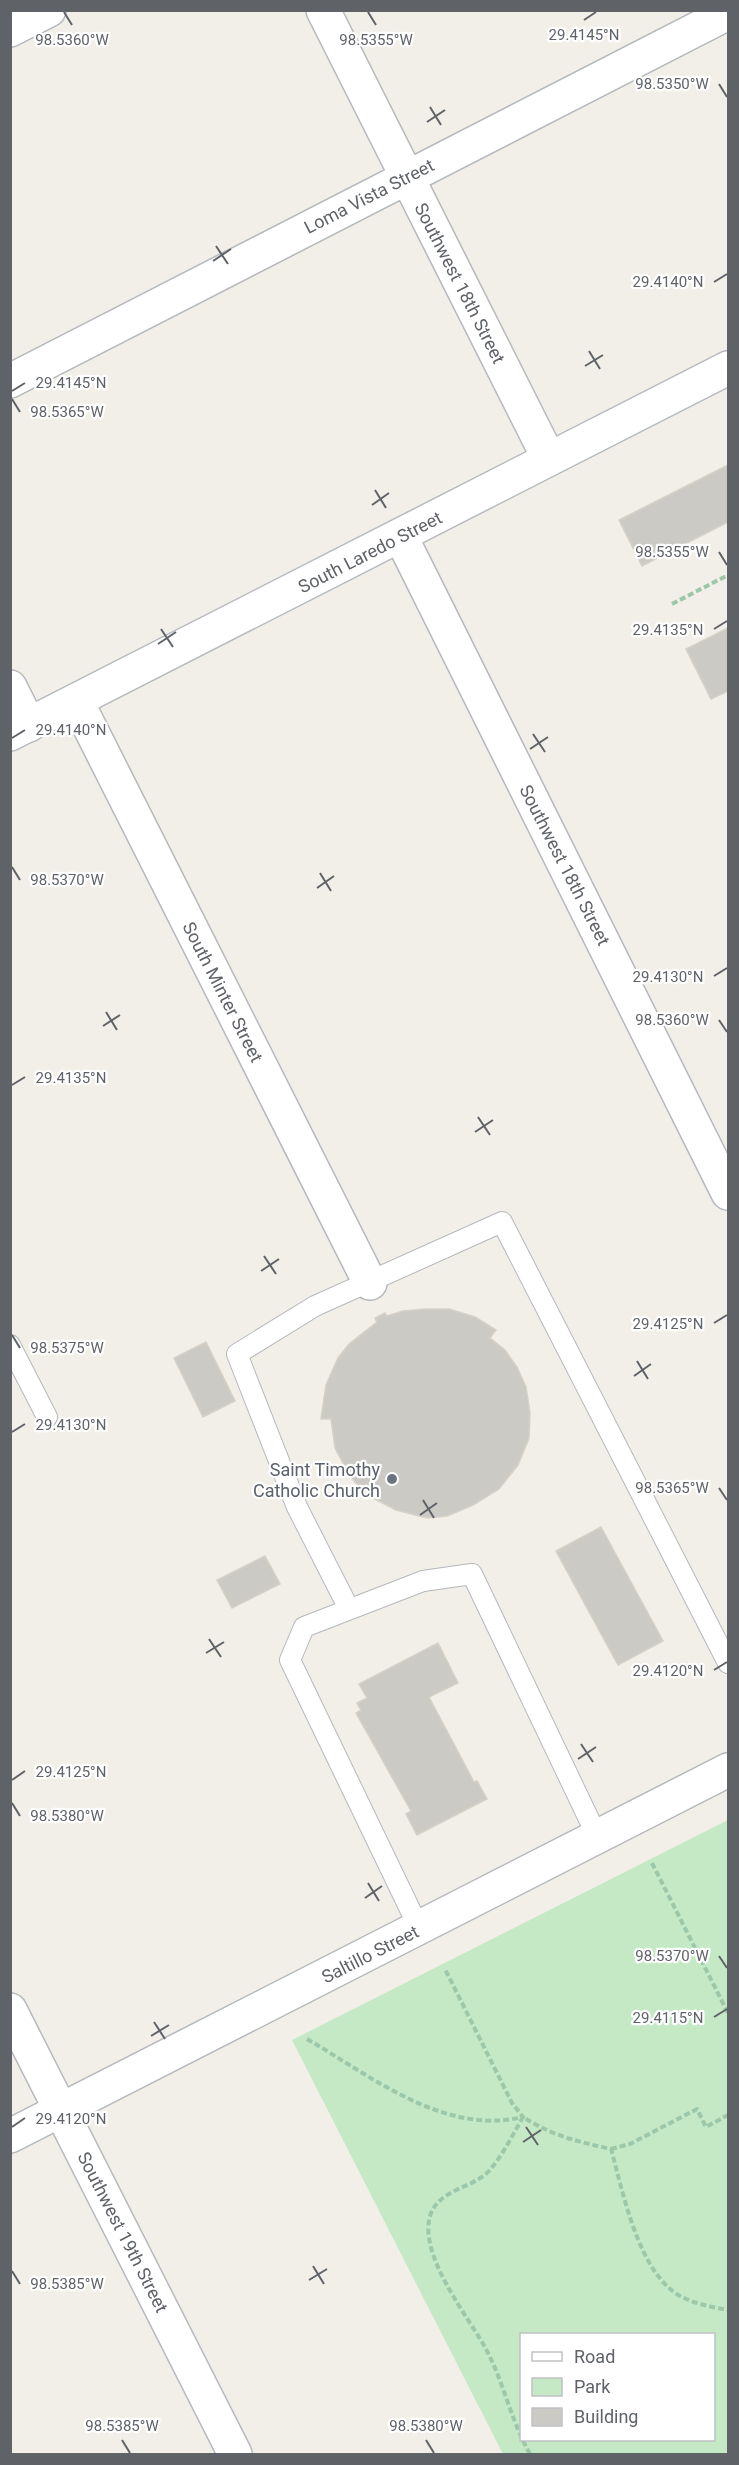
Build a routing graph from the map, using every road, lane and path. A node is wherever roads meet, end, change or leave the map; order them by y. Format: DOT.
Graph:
graph roads {
  1 [pos="49,10"];
  2 [pos="323,10"];
  3 [pos="729,13"];
  4 [pos="10,30"];
  5 [pos="406,177"];
  6 [pos="729,368"];
  7 [pos="10,381"];
  8 [pos="549,459"];
  9 [pos="401,537"];
  10 [pos="729,575"];
  11 [pos="672,604"];
  12 [pos="10,687"];
  13 [pos="77,702"];
  14 [pos="20,730"];
  15 [pos="729,1193"];
  16 [pos="370,1283"];
  17 [pos="10,1345"];
  18 [pos="47,1417"];
  19 [pos="349,1609"];
  20 [pos="729,1663"];
  21 [pos="729,1770"];
  22 [pos="597,1836"];
  23 [pos="652,1863"];
  24 [pos="419,1928"];
  25 [pos="445,1969"];
  26 [pos="10,2010"];
  27 [pos="729,2013"];
  28 [pos="307,2039"];
  29 [pos="61,2109"];
  30 [pos="729,2115"];
  31 [pos="523,2117"];
  32 [pos="10,2136"];
  33 [pos="611,2149"];
  34 [pos="729,2310"];
  35 [pos="520,2436"];
  36 [pos="235,2454"];
  1 -- 4 [label="street"];
  2 -- 5 [label="street, Southwest 18th Street"];
  3 -- 5 [label="street, Loma Vista Street"];
  5 -- 7 [label="street, Loma Vista Street"];
  5 -- 8 [label="street, Southwest 18th Street"];
  6 -- 8 [label="street, South Laredo Street"];
  8 -- 9 [label="street, South Laredo Street"];
  9 -- 13 [label="street, South Laredo Street"];
  9 -- 15 [label="street, Southwest 18th Street"];
  10 -- 11 [label="path"];
  12 -- 14 [label="street"];
  13 -- 14 [label="street, South Laredo Street"];
  13 -- 16 [label="street, South Minter Street"];
  16 -- 19 [label="lane"];
  16 -- 20 [label="lane"];
  17 -- 18 [label="lane"];
  19 -- 22 [label="lane"];
  19 -- 24 [label="lane"];
  21 -- 22 [label="street, Saltillo Street"];
  22 -- 24 [label="street, Saltillo Street"];
  23 -- 27 [label="path"];
  24 -- 29 [label="street, Saltillo Street"];
  25 -- 31 [label="path"];
  26 -- 29 [label="street, Southwest 19th Street"];
  28 -- 31 [label="path"];
  29 -- 32 [label="street, Saltillo Street"];
  29 -- 36 [label="street, Southwest 19th Street"];
  30 -- 33 [label="path"];
  31 -- 33 [label="path"];
  31 -- 35 [label="path"];
  33 -- 34 [label="path"];
}
